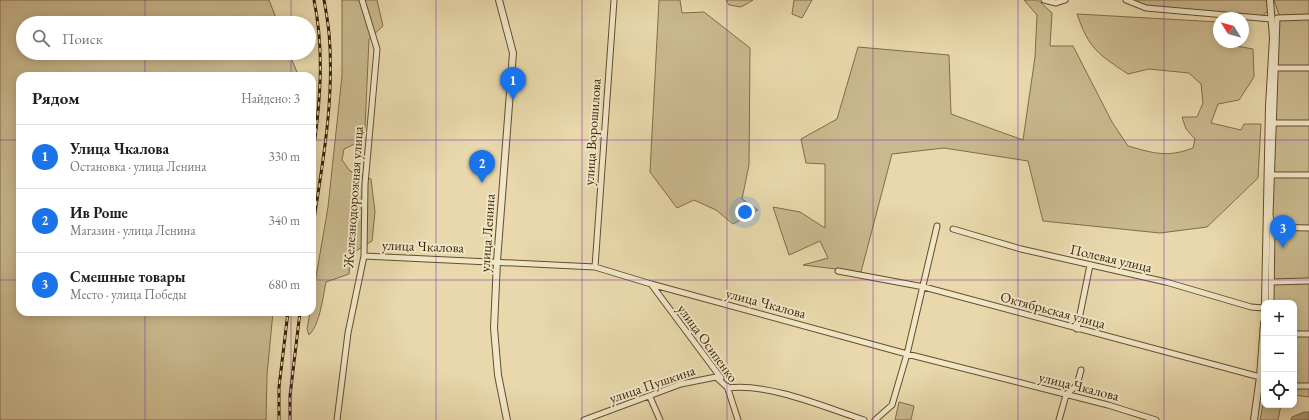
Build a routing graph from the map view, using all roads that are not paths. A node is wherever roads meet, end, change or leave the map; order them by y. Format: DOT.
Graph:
graph roads {
  1 [pos="362,0"];
  2 [pos="499,0"];
  3 [pos="614,0"];
  4 [pos="1044,0"];
  5 [pos="1065,0"];
  6 [pos="1126,0"];
  7 [pos="1270,0"];
  8 [pos="1309,17"];
  9 [pos="1274,19"];
  10 [pos="1275,68"];
  11 [pos="1309,68"];
  12 [pos="1275,123"];
  13 [pos="1309,123"];
  14 [pos="1272,175"];
  15 [pos="1309,175"];
  16 [pos="937,226"];
  17 [pos="1269,227"];
  18 [pos="1309,228"];
  19 [pos="953,229"];
  20 [pos="364,256"];
  21 [pos="497,261"];
  22 [pos="1090,265"];
  23 [pos="595,266"];
  24 [pos="838,271"];
  25 [pos="1309,281"];
  26 [pos="1271,282"];
  27 [pos="651,284"];
  28 [pos="924,287"];
  29 [pos="1265,300"];
  30 [pos="1271,300"];
  31 [pos="1261,308"];
  32 [pos="1077,329"];
  33 [pos="1297,334"];
  34 [pos="1309,334"];
  35 [pos="1263,336"];
  36 [pos="908,354"];
  37 [pos="1081,370"];
  38 [pos="1260,377"];
  39 [pos="1297,386"];
  40 [pos="1309,386"];
  41 [pos="728,388"];
  42 [pos="1066,395"];
  43 [pos="650,397"];
  44 [pos="337,420"];
  45 [pos="507,420"];
  46 [pos="585,420"];
  47 [pos="660,420"];
  48 [pos="738,420"];
  49 [pos="864,420"];
  50 [pos="875,420"];
  51 [pos="1059,420"];
  52 [pos="1156,420"];
  53 [pos="1254,420"];
  1 -- 20 [label="street, Железнодорожная улица"];
  2 -- 21 [label="street, улица Ленина"];
  3 -- 23 [label="street, улица Ворошилова"];
  4 -- 5 [label="street"];
  6 -- 9 [label="street"];
  7 -- 9 [label="street"];
  8 -- 9 [label="street"];
  9 -- 10 [label="street"];
  9 -- 17 [label="street"];
  10 -- 11 [label="street"];
  10 -- 12 [label="street"];
  12 -- 13 [label="street"];
  12 -- 14 [label="street"];
  14 -- 15 [label="street"];
  14 -- 17 [label="street"];
  16 -- 28 [label="street"];
  17 -- 18 [label="street"];
  17 -- 26 [label="street"];
  17 -- 29 [label="street"];
  19 -- 22 [label="street, Полевая улица"];
  20 -- 21 [label="street, улица Чкалова"];
  20 -- 44 [label="street, Железнодорожная улица"];
  21 -- 23 [label="street, улица Чкалова"];
  21 -- 45 [label="street, улица Ленина"];
  22 -- 31 [label="street, Полевая улица"];
  22 -- 32 [label="street"];
  23 -- 27 [label="street, улица Чкалова"];
  24 -- 28 [label="street, Октябрьская улица"];
  25 -- 26 [label="street"];
  26 -- 30 [label="street"];
  27 -- 36 [label="street, улица Чкалова"];
  27 -- 41 [label="street, улица Осипенко"];
  28 -- 32 [label="street, Октябрьская улица"];
  28 -- 36 [label="street"];
  32 -- 38 [label="street, Октябрьская улица"];
  33 -- 34 [label="street"];
  35 -- 38 [label="street"];
  36 -- 42 [label="street, улица Чкалова"];
  36 -- 50 [label="street"];
  37 -- 42 [label="street"];
  38 -- 53 [label="street"];
  39 -- 40 [label="street"];
  41 -- 43 [label="street, улица Пушкина"];
  41 -- 48 [label="street, улица Осипенко"];
  41 -- 49 [label="street"];
  42 -- 51 [label="street"];
  42 -- 52 [label="street, улица Чкалова"];
  43 -- 46 [label="street, улица Пушкина"];
  43 -- 47 [label="street"];
}
